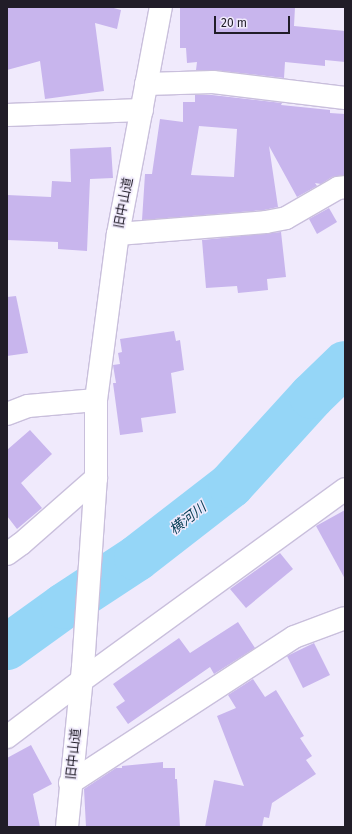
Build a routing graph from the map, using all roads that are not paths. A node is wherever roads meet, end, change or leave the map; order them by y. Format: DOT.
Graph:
graph roads {
  1 [pos="161,7"];
  2 [pos="146,84"];
  3 [pos="345,98"];
  4 [pos="142,110"];
  5 [pos="7,115"];
  6 [pos="345,187"];
  7 [pos="118,234"];
  8 [pos="96,400"];
  9 [pos="7,414"];
  10 [pos="95,485"];
  11 [pos="345,489"];
  12 [pos="7,554"];
  13 [pos="345,618"];
  14 [pos="82,674"];
  15 [pos="7,737"];
  16 [pos="70,783"];
  17 [pos="67,827"];
  1 -- 2 [label="street, 旧中山道"];
  2 -- 3 [label="street"];
  2 -- 4 [label="street, 旧中山道"];
  4 -- 5 [label="street"];
  4 -- 7 [label="street, 旧中山道"];
  6 -- 7 [label="street"];
  7 -- 8 [label="street, 旧中山道"];
  8 -- 9 [label="street"];
  8 -- 10 [label="street, 旧中山道"];
  10 -- 12 [label="street"];
  10 -- 14 [label="street, 旧中山道"];
  11 -- 14 [label="street"];
  13 -- 16 [label="street"];
  14 -- 15 [label="street"];
  14 -- 16 [label="street, 旧中山道"];
  16 -- 17 [label="street, 旧中山道"];
}
